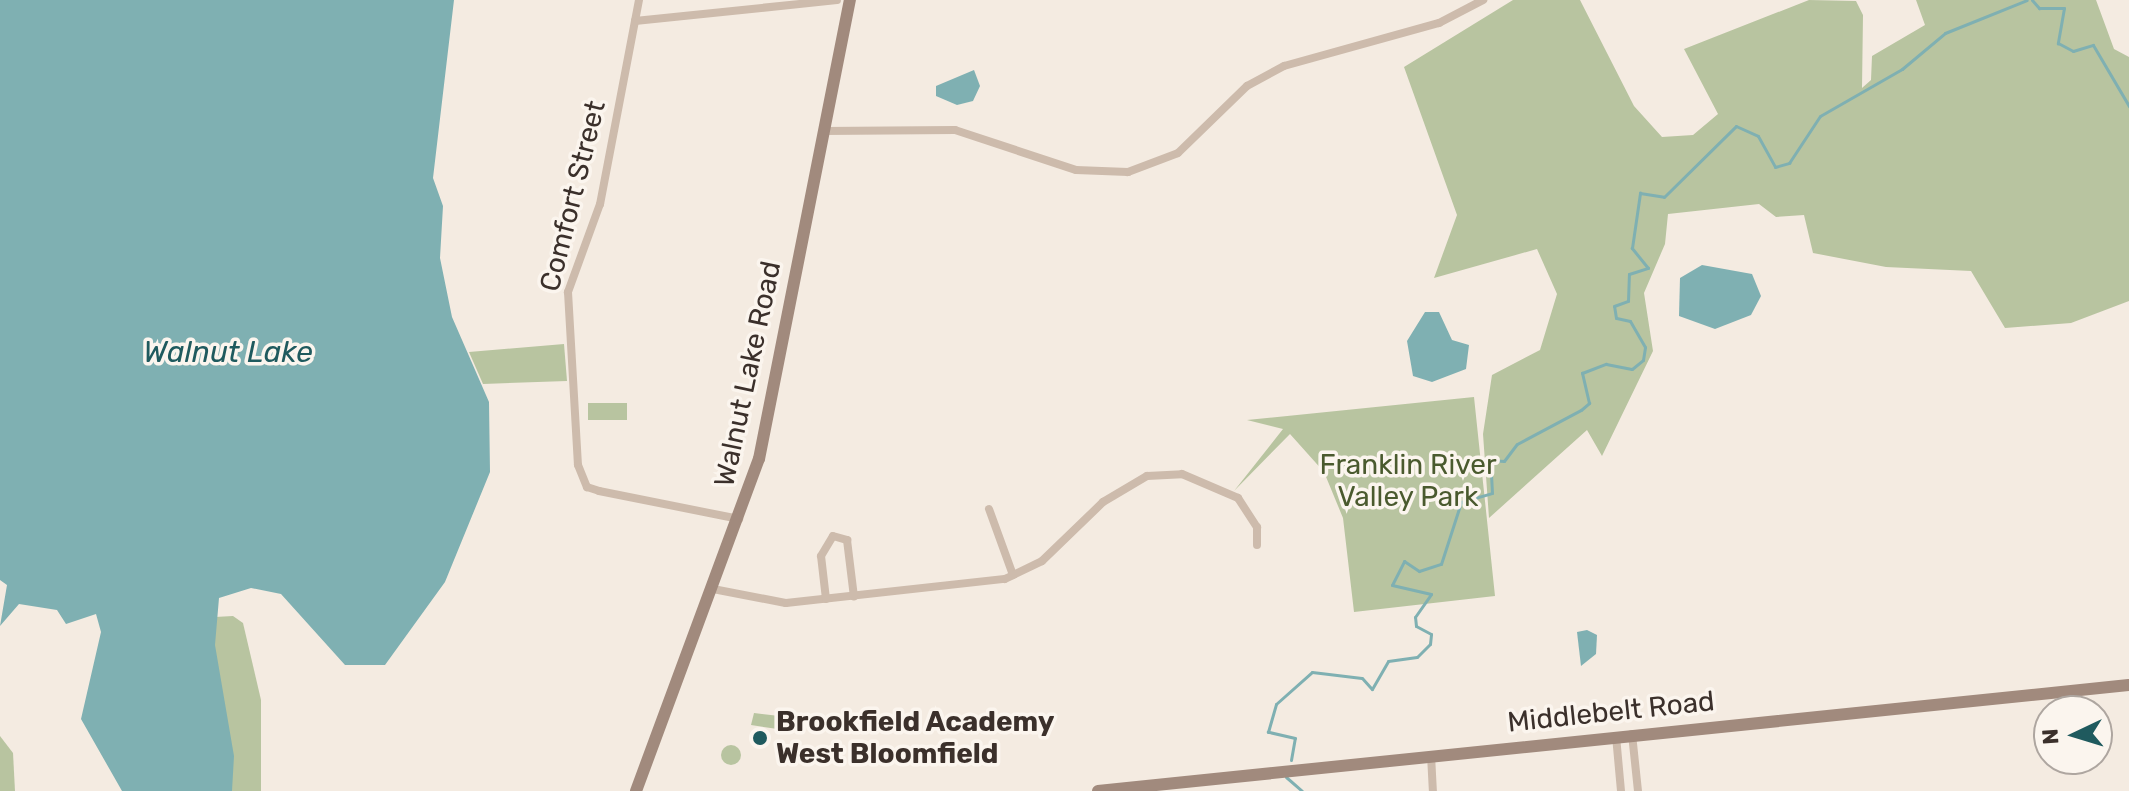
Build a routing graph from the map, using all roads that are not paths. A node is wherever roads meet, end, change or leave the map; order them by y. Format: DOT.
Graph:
graph roads {
  1 [pos="639,0"];
  2 [pos="837,0"];
  3 [pos="850,0"];
  4 [pos="1483,0"];
  5 [pos="635,21"];
  6 [pos="823,131"];
  7 [pos="989,509"];
  8 [pos="739,519"];
  9 [pos="1257,545"];
  10 [pos="1013,575"];
  11 [pos="713,589"];
  12 [pos="854,597"];
  13 [pos="826,599"];
  14 [pos="2129,685"];
  15 [pos="1632,734"];
  16 [pos="1616,735"];
  17 [pos="1431,755"];
  18 [pos="636,791"];
  19 [pos="1098,791"];
  20 [pos="1433,791"];
  21 [pos="1621,791"];
  22 [pos="1638,791"];
  1 -- 5 [label="street, Comfort Street"];
  2 -- 5 [label="street"];
  3 -- 6 [label="street, Walnut Lake Road"];
  4 -- 6 [label="street"];
  5 -- 8 [label="street, Comfort Street"];
  6 -- 8 [label="street, Walnut Lake Road"];
  7 -- 10 [label="street"];
  8 -- 11 [label="street, Walnut Lake Road"];
  9 -- 10 [label="street"];
  10 -- 12 [label="street"];
  11 -- 13 [label="street"];
  11 -- 18 [label="street, Walnut Lake Road"];
  12 -- 13 [label="street"];
  12 -- 13 [label="street"];
  14 -- 15 [label="street, Middlebelt Road"];
  15 -- 16 [label="street, Middlebelt Road"];
  15 -- 22 [label="street"];
  16 -- 17 [label="street, Middlebelt Road"];
  16 -- 21 [label="street"];
  17 -- 19 [label="street, Middlebelt Road"];
  17 -- 20 [label="street"];
}
